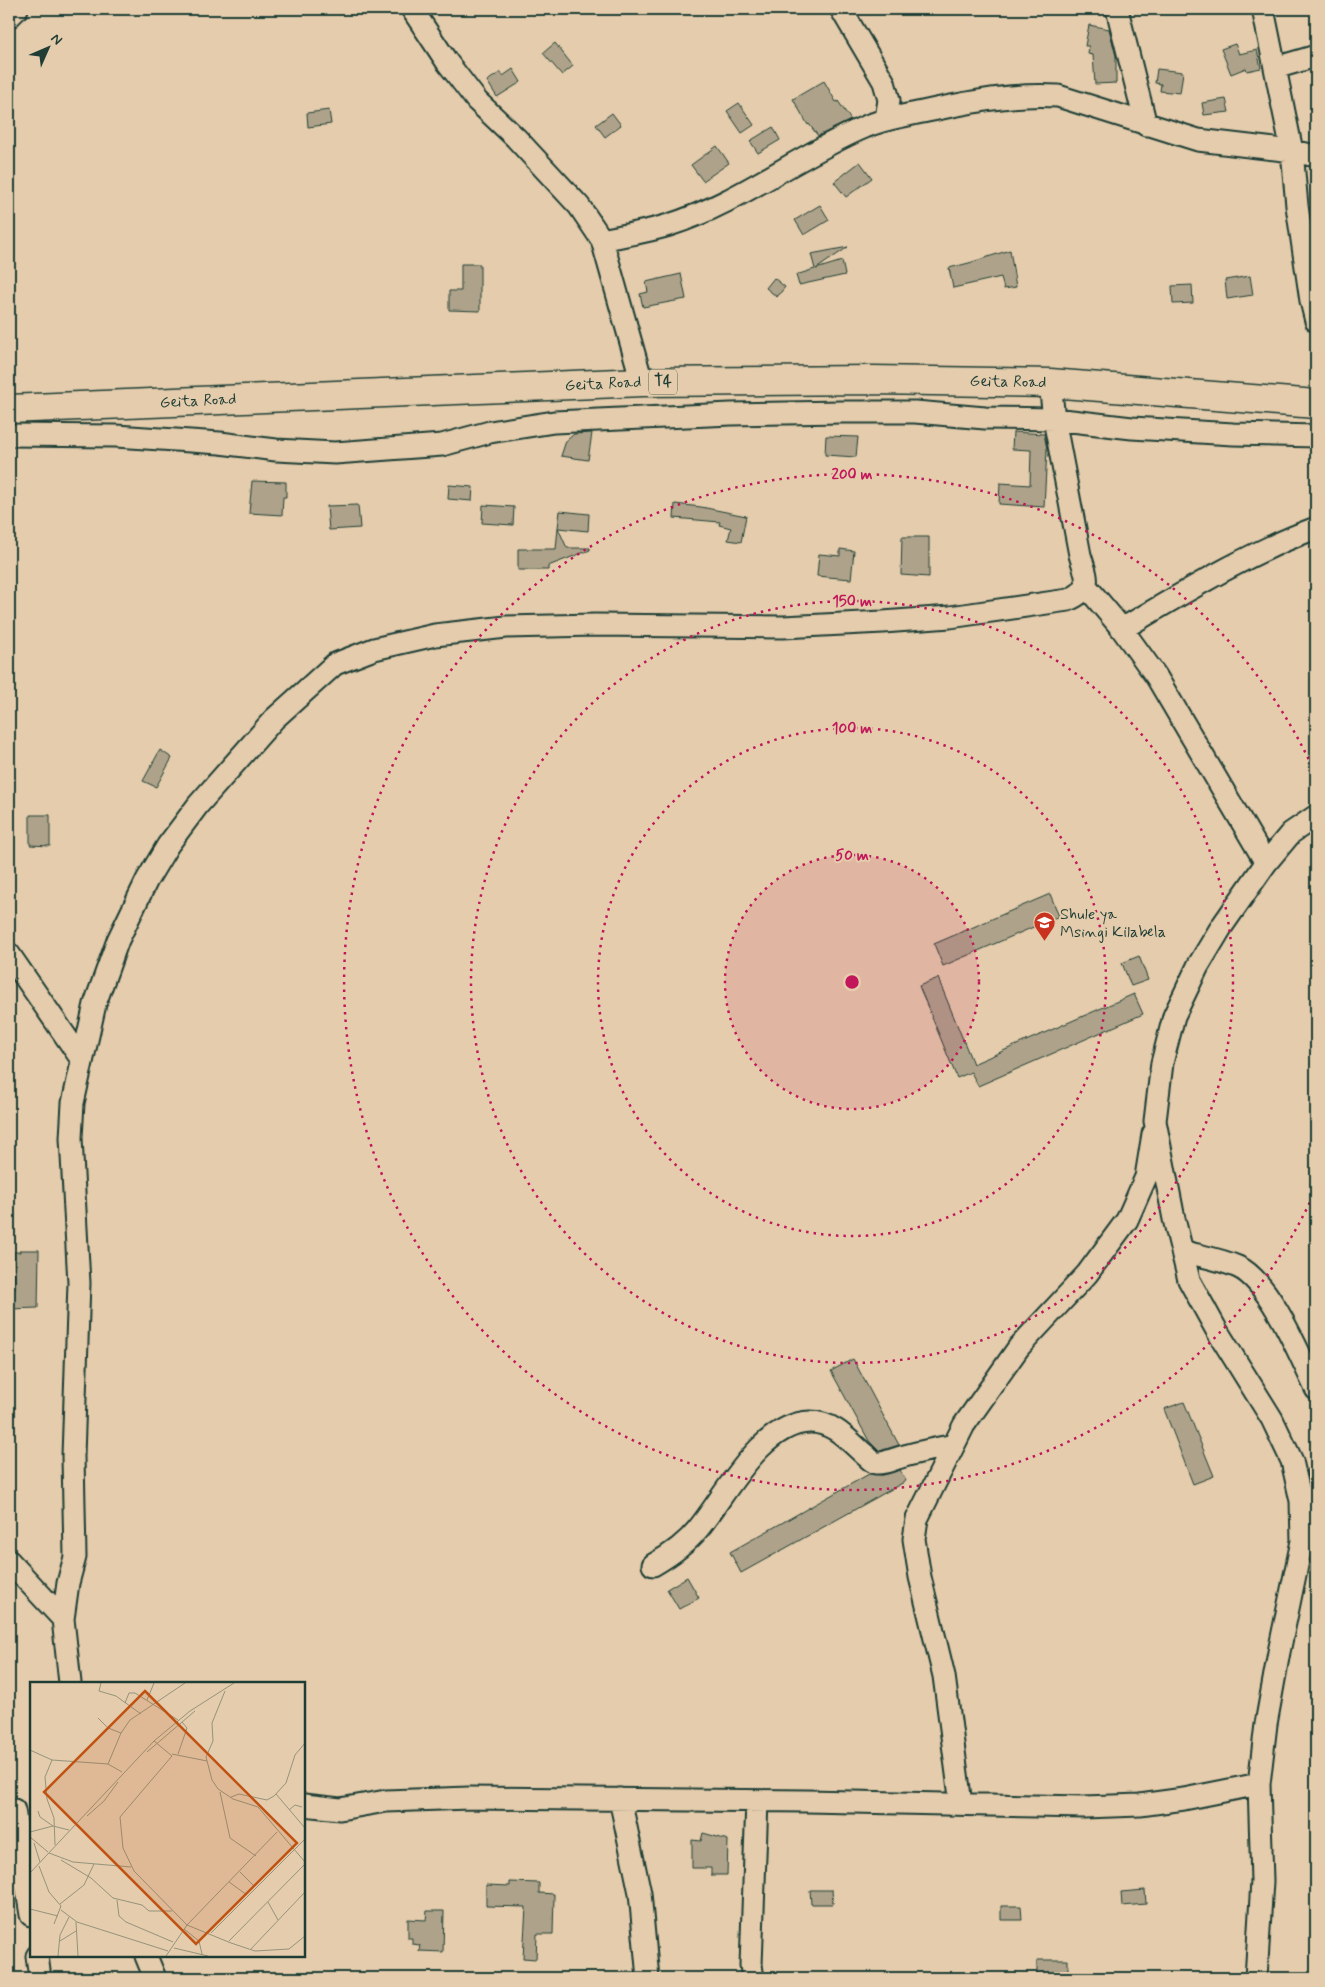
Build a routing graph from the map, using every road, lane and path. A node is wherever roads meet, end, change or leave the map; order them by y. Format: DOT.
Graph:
graph roads {
  1 [pos="17,9"];
  2 [pos="412,9"];
  3 [pos="841,9"];
  4 [pos="1117,9"];
  5 [pos="1263,9"];
  6 [pos="9,17"];
  7 [pos="1316,56"];
  8 [pos="1276,68"];
  9 [pos="886,119"];
  10 [pos="1146,124"];
  11 [pos="1292,151"];
  12 [pos="1316,156"];
  13 [pos="602,240"];
  14 [pos="1316,321"];
  15 [pos="642,382"];
  16 [pos="1050,383"];
  17 [pos="1316,404"];
  18 [pos="9,409"];
  19 [pos="1054,419"];
  20 [pos="9,435"];
  21 [pos="1316,436"];
  22 [pos="1316,528"];
  23 [pos="1086,586"];
  24 [pos="1122,629"];
  25 [pos="1316,816"];
  26 [pos="1266,863"];
  27 [pos="9,954"];
  28 [pos="82,1060"];
  29 [pos="1155,1121"];
  30 [pos="1182,1251"];
  31 [pos="1316,1389"];
  32 [pos="954,1445"];
  33 [pos="9,1561"];
  34 [pos="653,1565"];
  35 [pos="63,1619"];
  36 [pos="70,1682"];
  37 [pos="1259,1784"];
  38 [pos="620,1799"];
  39 [pos="757,1801"];
  40 [pos="962,1804"];
  41 [pos="305,1805"];
  42 [pos="18,1809"];
  43 [pos="30,1907"];
  44 [pos="37,1957"];
  45 [pos="146,1957"];
  46 [pos="40,1978"];
  47 [pos="155,1978"];
  48 [pos="648,1978"];
  49 [pos="753,1978"];
  50 [pos="1256,1978"];
  1 -- 6 [label="street"];
  2 -- 13 [label="street"];
  3 -- 9 [label="street"];
  4 -- 10 [label="street"];
  5 -- 8 [label="street"];
  7 -- 8 [label="street"];
  8 -- 11 [label="street"];
  9 -- 10 [label="street"];
  9 -- 13 [label="street"];
  10 -- 11 [label="street"];
  11 -- 12 [label="street"];
  11 -- 14 [label="street"];
  13 -- 15 [label="street"];
  15 -- 16 [label="highway, Geita Road / T4"];
  15 -- 18 [label="highway, Geita Road / T4"];
  16 -- 17 [label="highway, Geita Road / T4"];
  16 -- 19 [label="street"];
  19 -- 20 [label="street"];
  19 -- 21 [label="street"];
  19 -- 23 [label="street"];
  22 -- 24 [label="street"];
  23 -- 24 [label="street"];
  23 -- 28 [label="street"];
  24 -- 26 [label="street"];
  25 -- 26 [label="street"];
  26 -- 29 [label="street"];
  27 -- 28 [label="street"];
  28 -- 35 [label="street"];
  29 -- 30 [label="street"];
  29 -- 32 [label="street"];
  30 -- 31 [label="street"];
  30 -- 37 [label="street"];
  32 -- 34 [label="street"];
  32 -- 40 [label="street"];
  33 -- 35 [label="street"];
  35 -- 36 [label="street"];
  37 -- 40 [label="street"];
  37 -- 50 [label="street"];
  38 -- 39 [label="street"];
  38 -- 41 [label="street"];
  38 -- 48 [label="street"];
  39 -- 40 [label="street"];
  39 -- 49 [label="street"];
  42 -- 43 [label="street"];
  44 -- 46 [label="street"];
  45 -- 47 [label="street"];
}
